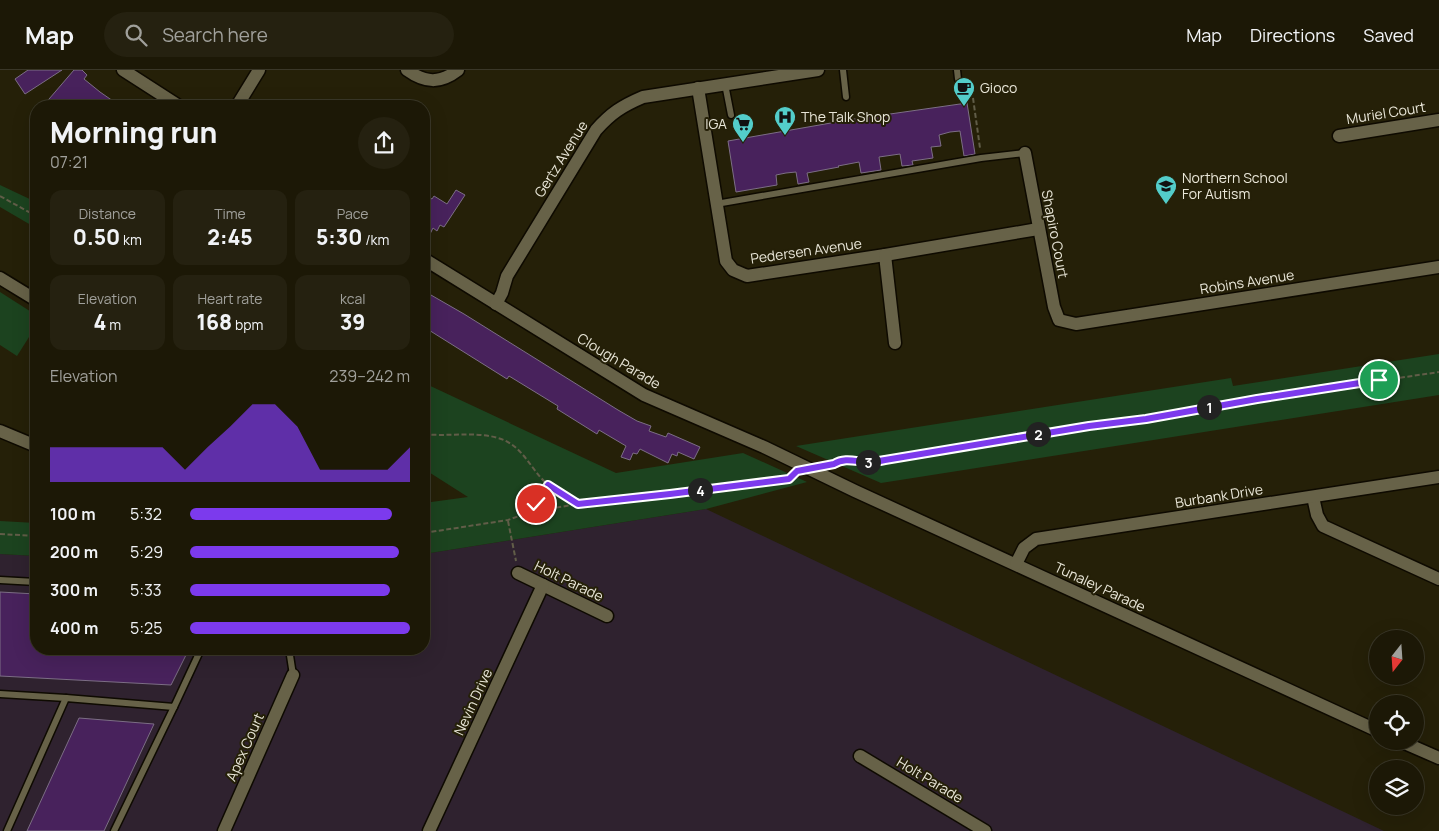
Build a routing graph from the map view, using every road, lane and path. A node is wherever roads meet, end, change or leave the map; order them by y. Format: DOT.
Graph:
graph roads {
  1 [pos="123,70"];
  2 [pos="259,70"];
  3 [pos="406,70"];
  4 [pos="458,70"];
  5 [pos="818,70"];
  6 [pos="842,70"];
  7 [pos="957,70"];
  8 [pos="753,75"];
  9 [pos="958,79"];
  10 [pos="725,84"];
  11 [pos="698,88"];
  12 [pos="846,97"];
  13 [pos="973,98"];
  14 [pos="170,100"];
  15 [pos="241,100"];
  16 [pos="731,115"];
  17 [pos="1439,120"];
  18 [pos="1339,136"];
  19 [pos="1025,153"];
  20 [pos="981,158"];
  21 [pos="0,196"];
  22 [pos="716,204"];
  23 [pos="30,213"];
  24 [pos="1038,229"];
  25 [pos="885,255"];
  26 [pos="430,263"];
  27 [pos="1439,267"];
  28 [pos="0,278"];
  29 [pos="30,296"];
  30 [pos="492,301"];
  31 [pos="1059,320"];
  32 [pos="895,344"];
  33 [pos="1439,372"];
  34 [pos="0,431"];
  35 [pos="430,434"];
  36 [pos="30,444"];
  37 [pos="810,469"];
  38 [pos="1439,477"];
  39 [pos="548,485"];
  40 [pos="1313,497"];
  41 [pos="578,504"];
  42 [pos="524,514"];
  43 [pos="508,520"];
  44 [pos="430,533"];
  45 [pos="0,534"];
  46 [pos="30,536"];
  47 [pos="1016,564"];
  48 [pos="518,573"];
  49 [pos="1439,579"];
  50 [pos="0,580"];
  51 [pos="30,582"];
  52 [pos="543,585"];
  53 [pos="607,616"];
  54 [pos="198,655"];
  55 [pos="290,655"];
  56 [pos="293,675"];
  57 [pos="0,694"];
  58 [pos="66,698"];
  59 [pos="174,707"];
  60 [pos="1369,727"];
  61 [pos="1421,750"];
  62 [pos="860,756"];
  63 [pos="1439,758"];
  64 [pos="7,831"];
  65 [pos="114,831"];
  66 [pos="224,831"];
  67 [pos="429,831"];
  68 [pos="985,831"];
  1 -- 14 [label="street"];
  2 -- 15 [label="street"];
  3 -- 4 [label="street"];
  5 -- 8 [label="street, Gertz Avenue"];
  6 -- 12 [label="lane"];
  7 -- 9 [label="lane"];
  8 -- 10 [label="street, Gertz Avenue"];
  10 -- 11 [label="street, Gertz Avenue"];
  10 -- 16 [label="lane"];
  11 -- 22 [label="street, Pedersen Avenue"];
  11 -- 30 [label="street, Gertz Avenue"];
  13 -- 20 [label="path"];
  17 -- 18 [label="street, Muriel Court"];
  19 -- 20 [label="lane"];
  19 -- 24 [label="street, Shapiro Court"];
  20 -- 22 [label="lane"];
  21 -- 23 [label="path"];
  22 -- 25 [label="street, Pedersen Avenue"];
  24 -- 25 [label="street, Pedersen Avenue"];
  24 -- 31 [label="street, Shapiro Court"];
  25 -- 32 [label="street"];
  26 -- 30 [label="street, Clough Parade"];
  27 -- 31 [label="street, Robins Avenue"];
  28 -- 29 [label="street"];
  30 -- 37 [label="street, Clough Parade"];
  33 -- 37 [label="path"];
  34 -- 36 [label="street"];
  35 -- 39 [label="path"];
  37 -- 41 [label="path"];
  37 -- 47 [label="street, Tunaley Parade"];
  38 -- 40 [label="street, Burbank Drive"];
  39 -- 41 [label="path"];
  39 -- 42 [label="path"];
  40 -- 47 [label="street, Burbank Drive"];
  40 -- 49 [label="street"];
  41 -- 42 [label="path"];
  42 -- 43 [label="path"];
  43 -- 44 [label="path"];
  43 -- 48 [label="path"];
  45 -- 46 [label="path"];
  47 -- 60 [label="street, Tunaley Parade"];
  48 -- 52 [label="street, Holt Parade"];
  50 -- 51 [label="lane"];
  52 -- 53 [label="street, Holt Parade"];
  52 -- 67 [label="street, Nevin Drive"];
  54 -- 59 [label="lane"];
  55 -- 56 [label="lane"];
  56 -- 66 [label="street, Apex Court"];
  57 -- 58 [label="lane"];
  58 -- 59 [label="lane"];
  58 -- 64 [label="lane"];
  59 -- 65 [label="lane"];
  61 -- 63 [label="street"];
  62 -- 68 [label="street, Holt Parade"];
}
